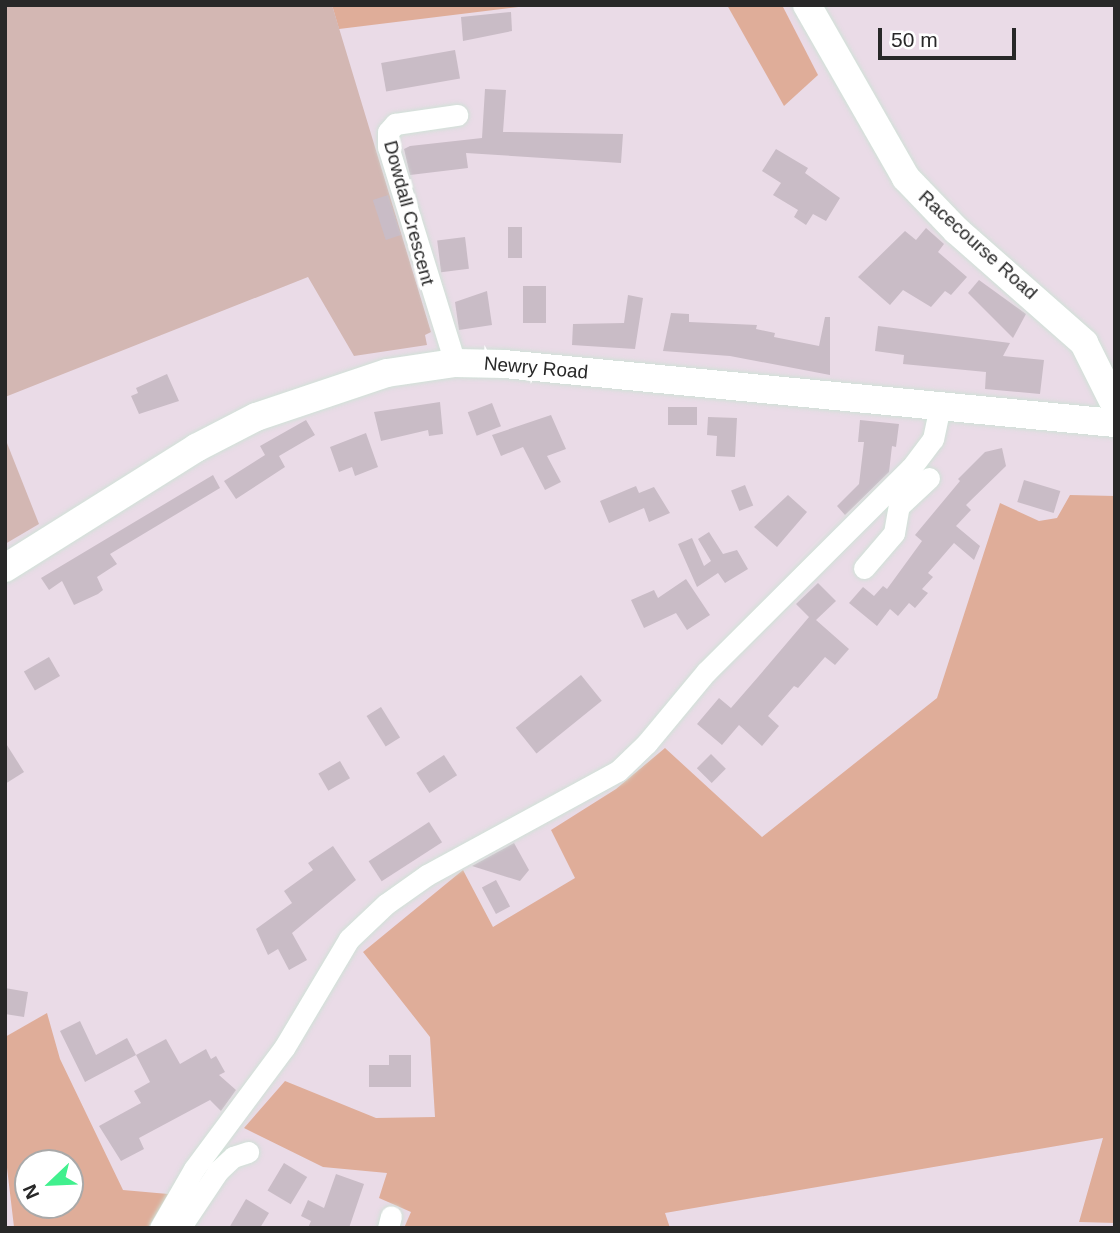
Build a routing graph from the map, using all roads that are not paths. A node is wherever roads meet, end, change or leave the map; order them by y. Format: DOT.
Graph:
graph roads {
  1 [pos="807,5"];
  2 [pos="457,115"];
  3 [pos="455,363"];
  4 [pos="940,405"];
  5 [pos="1115,405"];
  6 [pos="1115,423"];
  7 [pos="929,478"];
  8 [pos="858,520"];
  9 [pos="883,547"];
  10 [pos="5,568"];
  11 [pos="864,568"];
  12 [pos="248,1152"];
  13 [pos="160,1228"];
  14 [pos="180,1228"];
  1 -- 5 [label="main road, Racecourse Road"];
  2 -- 3 [label="street, Dowdall Crescent"];
  3 -- 4 [label="main road, Newry Road"];
  3 -- 10 [label="main road, Newry Road"];
  4 -- 6 [label="main road, Newry Road"];
  4 -- 8 [label="street"];
  7 -- 9 [label="street"];
  8 -- 9 [label="street"];
  8 -- 13 [label="street"];
  9 -- 11 [label="street"];
  12 -- 14 [label="street"];
}
